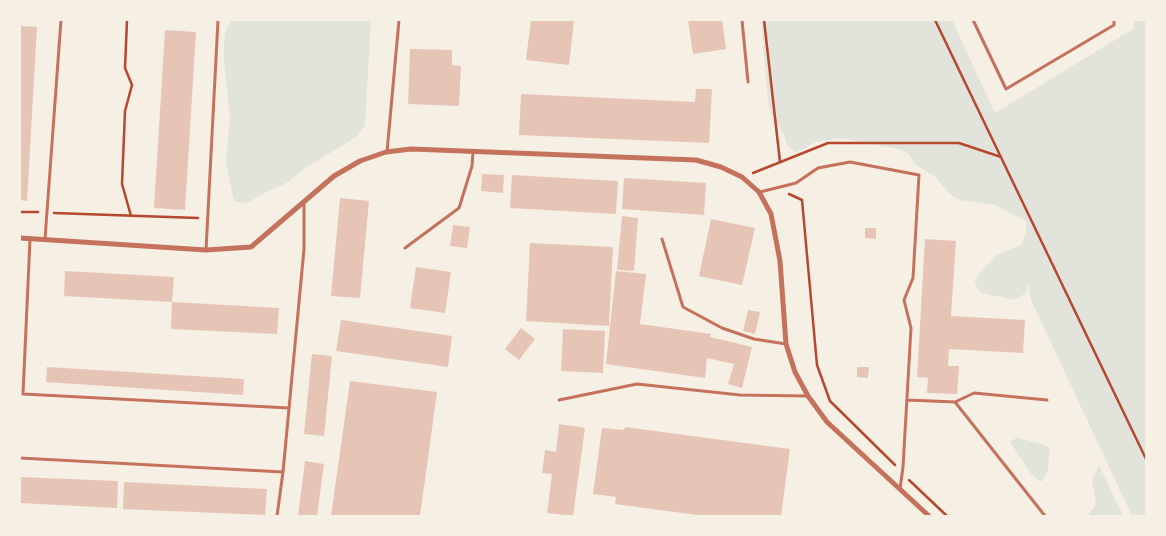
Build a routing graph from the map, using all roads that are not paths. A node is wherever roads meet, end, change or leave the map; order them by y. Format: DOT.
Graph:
graph roads {
  1 [pos="60,20"];
  2 [pos="218,20"];
  3 [pos="399,20"];
  4 [pos="742,20"];
  5 [pos="973,20"];
  6 [pos="1114,20"];
  7 [pos="748,82"];
  8 [pos="473,151"];
  9 [pos="386,152"];
  10 [pos="759,192"];
  11 [pos="304,203"];
  12 [pos="20,238"];
  13 [pos="30,238"];
  14 [pos="45,239"];
  15 [pos="662,239"];
  16 [pos="406,248"];
  17 [pos="206,250"];
  18 [pos="786,344"];
  19 [pos="808,396"];
  20 [pos="558,400"];
  21 [pos="907,400"];
  22 [pos="1047,400"];
  23 [pos="955,402"];
  24 [pos="289,408"];
  25 [pos="20,458"];
  26 [pos="283,472"];
  27 [pos="900,490"];
  28 [pos="277,516"];
  29 [pos="929,516"];
  30 [pos="1045,516"];
  1 -- 14 [label="lane"];
  2 -- 17 [label="lane"];
  3 -- 9 [label="lane"];
  4 -- 7 [label="lane"];
  5 -- 6 [label="lane"];
  8 -- 9 [label="street"];
  8 -- 10 [label="street"];
  8 -- 16 [label="lane"];
  9 -- 11 [label="street"];
  10 -- 18 [label="street"];
  10 -- 21 [label="lane"];
  11 -- 17 [label="street"];
  11 -- 24 [label="lane"];
  12 -- 13 [label="street"];
  13 -- 14 [label="street"];
  13 -- 24 [label="lane"];
  14 -- 17 [label="street"];
  15 -- 18 [label="lane"];
  18 -- 19 [label="street"];
  19 -- 20 [label="lane"];
  19 -- 27 [label="street"];
  21 -- 23 [label="lane"];
  21 -- 27 [label="lane"];
  22 -- 23 [label="lane"];
  23 -- 30 [label="lane"];
  24 -- 26 [label="lane"];
  25 -- 26 [label="lane"];
  26 -- 28 [label="lane"];
  27 -- 29 [label="street"];
}
